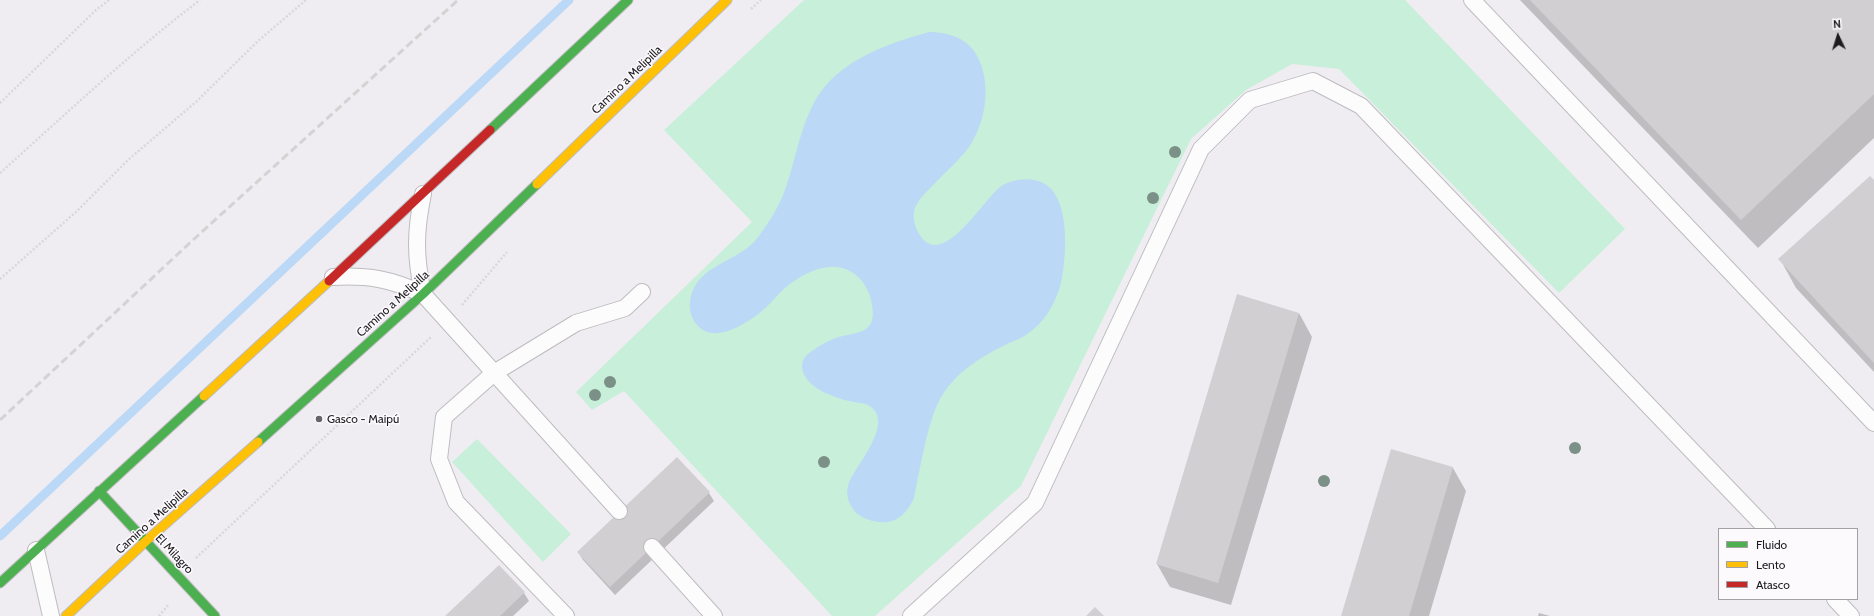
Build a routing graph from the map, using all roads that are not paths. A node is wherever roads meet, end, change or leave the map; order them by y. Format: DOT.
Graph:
graph roads {
  1 [pos="628,0"];
  2 [pos="727,0"];
  3 [pos="1472,0"];
  4 [pos="423,194"];
  5 [pos="333,277"];
  6 [pos="642,292"];
  7 [pos="423,294"];
  8 [pos="494,373"];
  9 [pos="1874,423"];
  10 [pos="99,491"];
  11 [pos="619,511"];
  12 [pos="1766,528"];
  13 [pos="146,541"];
  14 [pos="652,547"];
  15 [pos="36,550"];
  16 [pos="0,584"];
  17 [pos="1836,600"];
  18 [pos="51,616"];
  19 [pos="66,616"];
  20 [pos="215,616"];
  21 [pos="566,616"];
  22 [pos="714,616"];
  23 [pos="911,616"];
  24 [pos="1851,616"];
  1 -- 4 [label="main road"];
  2 -- 7 [label="main road, Camino a Melipilla"];
  3 -- 9 [label="lane"];
  4 -- 5 [label="main road"];
  4 -- 7 [label="lane"];
  5 -- 7 [label="lane"];
  5 -- 10 [label="main road"];
  6 -- 8 [label="lane"];
  7 -- 8 [label="lane"];
  7 -- 13 [label="main road, Camino a Melipilla"];
  8 -- 11 [label="lane"];
  8 -- 21 [label="lane"];
  10 -- 13 [label="main road, El Milagro"];
  10 -- 15 [label="main road"];
  12 -- 23 [label="lane"];
  13 -- 19 [label="main road, Camino a Melipilla"];
  13 -- 20 [label="main road, El Milagro"];
  14 -- 22 [label="lane"];
  15 -- 16 [label="main road"];
  15 -- 18 [label="lane"];
  17 -- 24 [label="lane"];
}
